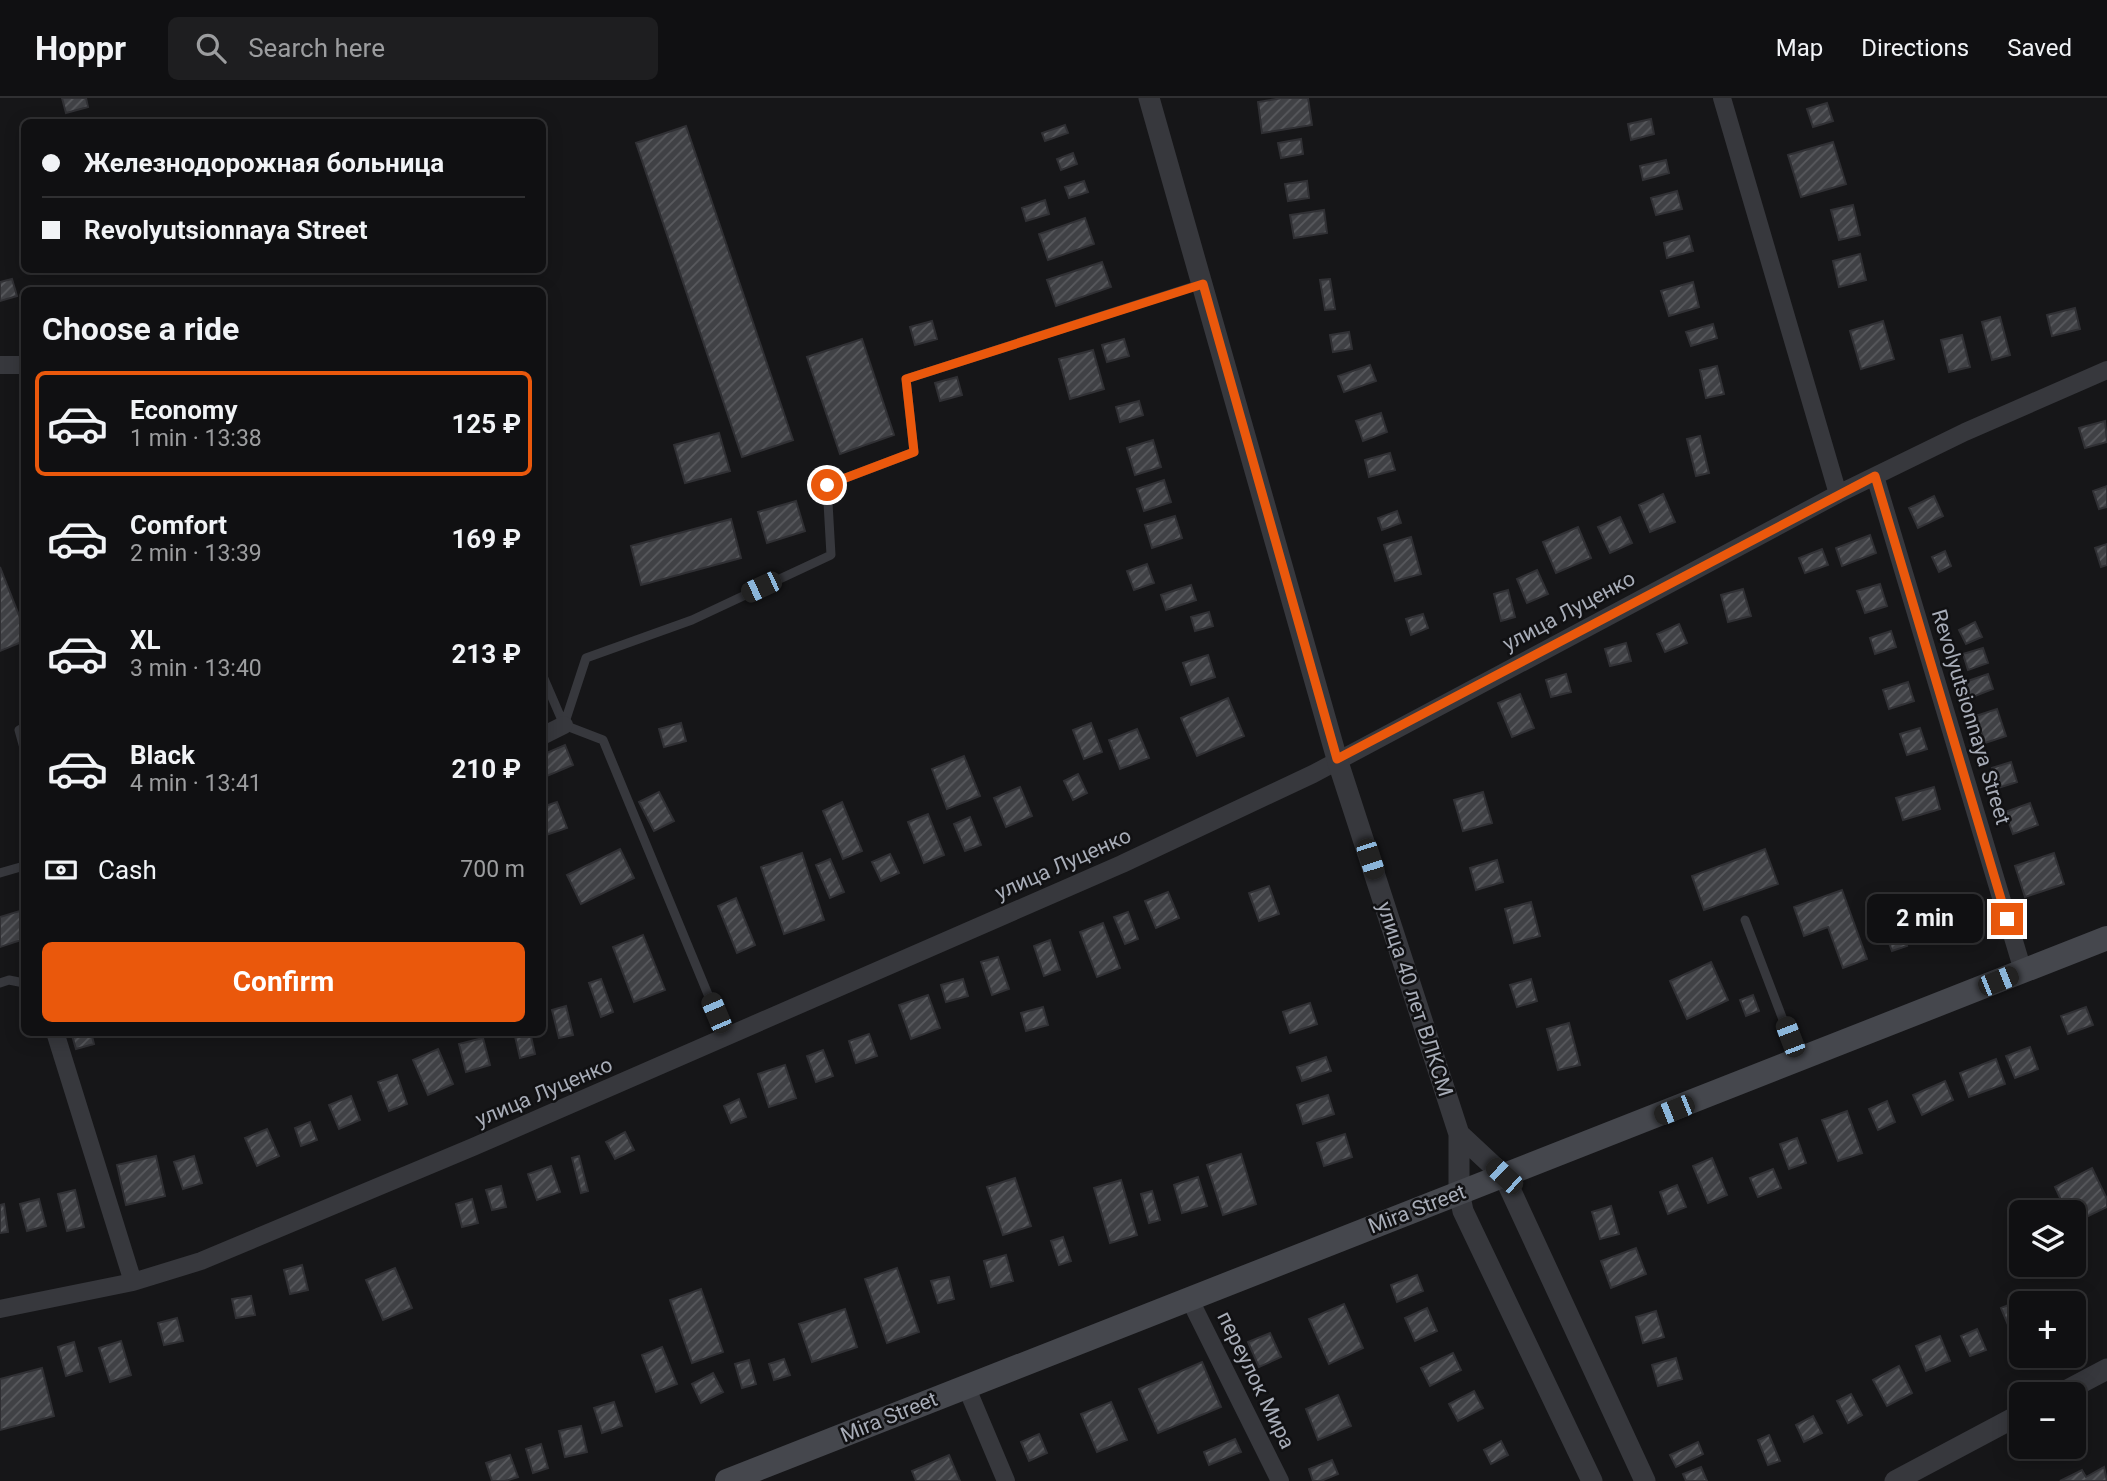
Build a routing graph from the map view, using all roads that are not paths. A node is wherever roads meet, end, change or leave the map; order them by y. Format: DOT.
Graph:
graph roads {
  1 [pos="1150,98"];
  2 [pos="1722,98"];
  3 [pos="1203,284"];
  4 [pos="0,365"];
  5 [pos="21,365"];
  6 [pos="2107,370"];
  7 [pos="1875,476"];
  8 [pos="1838,494"];
  9 [pos="546,683"];
  10 [pos="564,726"];
  11 [pos="546,734"];
  12 [pos="1337,759"];
  13 [pos="21,867"];
  14 [pos="0,873"];
  15 [pos="1745,920"];
  16 [pos="2107,938"];
  17 [pos="2023,971"];
  18 [pos="21,982"];
  19 [pos="0,983"];
  20 [pos="56,1036"];
  21 [pos="726,1038"];
  22 [pos="1799,1060"];
  23 [pos="1459,1135"];
  24 [pos="1504,1176"];
  25 [pos="1459,1192"];
  26 [pos="133,1282"];
  27 [pos="1190,1300"];
  28 [pos="0,1309"];
  29 [pos="2107,1368"];
  30 [pos="2082,1382"];
  31 [pos="966,1386"];
  32 [pos="2009,1420"];
  33 [pos="741,1479"];
  34 [pos="1006,1481"];
  35 [pos="1280,1481"];
  36 [pos="1592,1481"];
  37 [pos="1645,1481"];
  38 [pos="1895,1481"];
  1 -- 3 [label="street, улица 40 лет ВЛКСМ"];
  2 -- 8 [label="street"];
  3 -- 10 [label="lane"];
  3 -- 12 [label="street, улица 40 лет ВЛКСМ"];
  4 -- 5 [label="street"];
  6 -- 7 [label="street, улица Луценко"];
  7 -- 8 [label="street, улица Луценко"];
  7 -- 17 [label="street, Revolyutsionnaya Street"];
  8 -- 12 [label="street, улица Луценко"];
  9 -- 10 [label="lane"];
  10 -- 11 [label="street"];
  10 -- 21 [label="lane"];
  12 -- 21 [label="street, улица Луценко"];
  12 -- 23 [label="street, улица 40 лет ВЛКСМ"];
  13 -- 14 [label="lane"];
  15 -- 22 [label="lane"];
  16 -- 17 [label="main road, Mira Street"];
  17 -- 22 [label="main road, Mira Street"];
  18 -- 19 [label="lane"];
  20 -- 26 [label="street"];
  21 -- 26 [label="street, улица Луценко"];
  22 -- 24 [label="main road, Mira Street"];
  23 -- 24 [label="street, улица 40 лет ВЛКСМ"];
  23 -- 25 [label="street, улица 40 лет ВЛКСМ"];
  24 -- 25 [label="main road, Mira Street"];
  24 -- 37 [label="street, улица 40 лет ВЛКСМ"];
  25 -- 27 [label="main road, Mira Street"];
  25 -- 36 [label="street, улица 40 лет ВЛКСМ"];
  26 -- 28 [label="street, улица Луценко"];
  27 -- 31 [label="main road, Mira Street"];
  27 -- 35 [label="street, переулок Мира"];
  29 -- 30 [label="street"];
  31 -- 33 [label="main road, Mira Street"];
  31 -- 34 [label="street"];
  32 -- 38 [label="street"];
}
